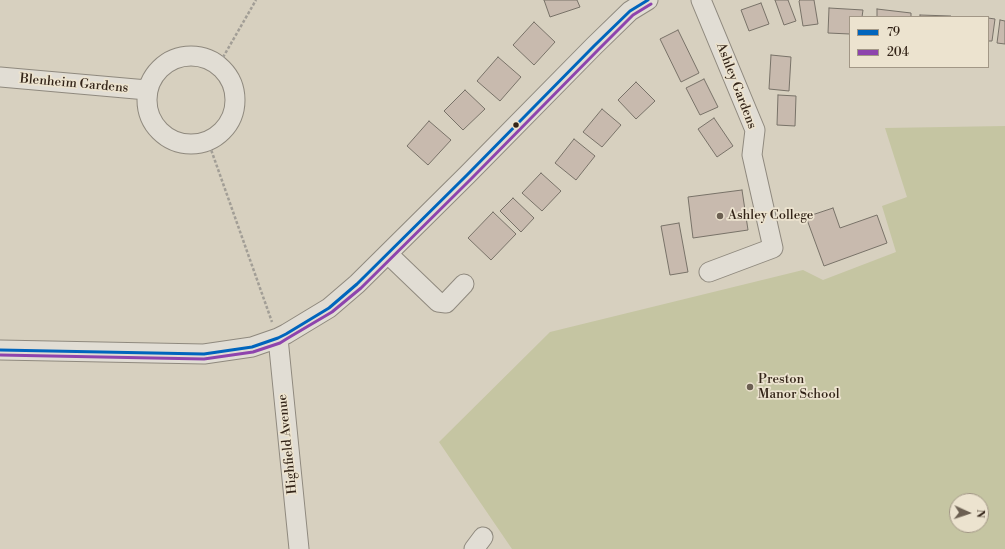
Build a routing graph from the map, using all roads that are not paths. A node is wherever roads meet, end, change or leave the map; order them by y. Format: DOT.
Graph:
graph roads {
  1 [pos="701,0"];
  2 [pos="645,1"];
  3 [pos="0,77"];
  4 [pos="147,90"];
  5 [pos="388,254"];
  6 [pos="709,272"];
  7 [pos="464,284"];
  8 [pos="278,338"];
  9 [pos="0,350"];
  10 [pos="299,549"];
  1 -- 6 [label="street, Ashley Gardens"];
  2 -- 5 [label="street"];
  3 -- 4 [label="street, Blenheim Gardens"];
  4 -- 4 [label="street, Blenheim Gardens"];
  5 -- 7 [label="street"];
  5 -- 8 [label="street"];
  8 -- 9 [label="street"];
  8 -- 10 [label="street, Highfield Avenue"];
}
